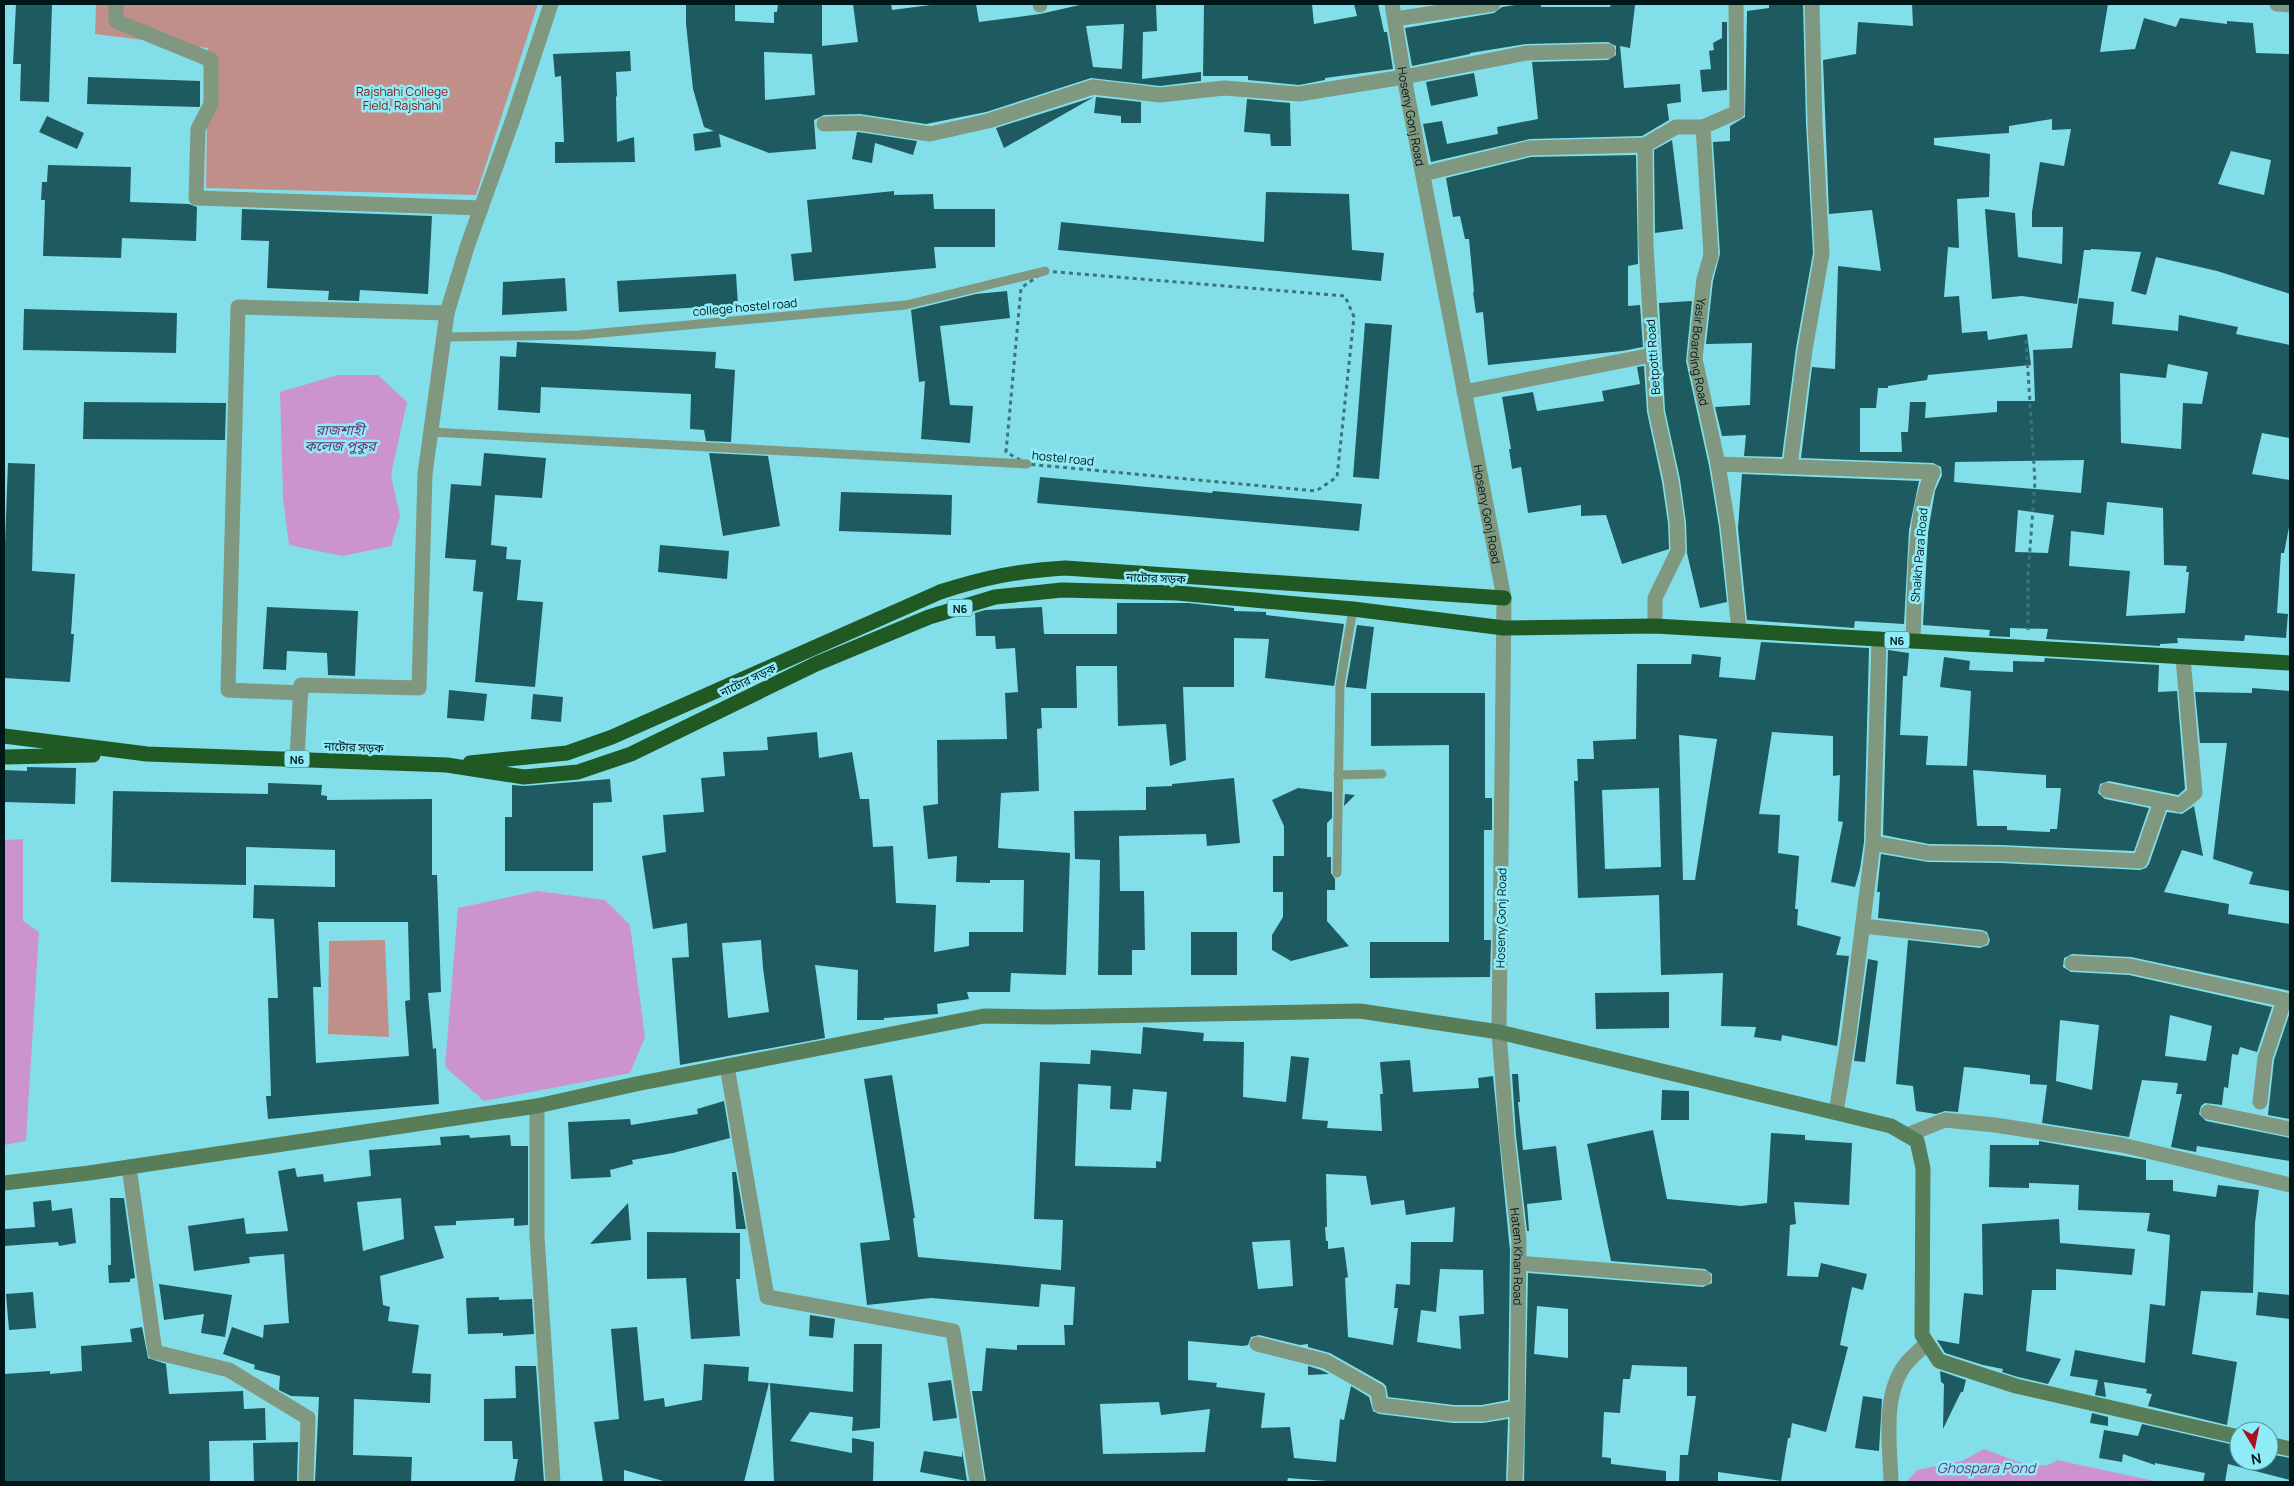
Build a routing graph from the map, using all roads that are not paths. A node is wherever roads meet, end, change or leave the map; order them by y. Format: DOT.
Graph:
graph roads {
  1 [pos="116,4"];
  2 [pos="551,4"];
  3 [pos="1493,4"];
  4 [pos="1736,4"];
  5 [pos="1812,4"];
  6 [pos="2277,4"];
  7 [pos="2290,5"];
  8 [pos="1393,11"];
  9 [pos="1608,51"];
  10 [pos="1404,77"];
  11 [pos="824,124"];
  12 [pos="1703,127"];
  13 [pos="1645,145"];
  14 [pos="1423,174"];
  15 [pos="481,208"];
  16 [pos="1045,271"];
  17 [pos="447,313"];
  18 [pos="444,337"];
  19 [pos="1652,355"];
  20 [pos="1464,392"];
  21 [pos="431,432"];
  22 [pos="1027,464"];
  23 [pos="1718,464"];
  24 [pos="1790,466"];
  25 [pos="1504,598"];
  26 [pos="1353,609"];
  27 [pos="1655,626"];
  28 [pos="1504,628"];
  29 [pos="1739,630"];
  30 [pos="1879,639"];
  31 [pos="1913,641"];
  32 [pos="2183,658"];
  33 [pos="2290,663"];
  34 [pos="301,693"];
  35 [pos="4,736"];
  36 [pos="147,754"];
  37 [pos="4,757"];
  38 [pos="297,759"];
  39 [pos="446,765"];
  40 [pos="1382,774"];
  41 [pos="1338,775"];
  42 [pos="2107,790"];
  43 [pos="2161,802"];
  44 [pos="1873,843"];
  45 [pos="1337,873"];
  46 [pos="1863,926"];
  47 [pos="1981,939"];
  48 [pos="2072,963"];
  49 [pos="2287,1001"];
  50 [pos="1500,1032"];
  51 [pos="727,1066"];
  52 [pos="2260,1102"];
  53 [pos="537,1106"];
  54 [pos="1836,1112"];
  55 [pos="2208,1112"];
  56 [pos="2290,1129"];
  57 [pos="1907,1135"];
  58 [pos="129,1167"];
  59 [pos="4,1183"];
  60 [pos="2290,1185"];
  61 [pos="1519,1262"];
  62 [pos="1704,1278"];
  63 [pos="1927,1343"];
  64 [pos="1257,1344"];
  65 [pos="1517,1408"];
  66 [pos="2229,1435"];
  67 [pos="306,1482"];
  68 [pos="553,1482"];
  69 [pos="976,1482"];
  70 [pos="1514,1482"];
  71 [pos="1891,1482"];
  1 -- 15 [label="street"];
  2 -- 15 [label="street"];
  3 -- 8 [label="street"];
  4 -- 12 [label="street"];
  5 -- 24 [label="street"];
  6 -- 7 [label="street"];
  8 -- 10 [label="street, Hoseny Gonj Road"];
  9 -- 10 [label="street"];
  10 -- 11 [label="street"];
  10 -- 14 [label="street, Hoseny Gonj Road"];
  12 -- 13 [label="street"];
  12 -- 23 [label="street, Yasir Boarding Road"];
  13 -- 14 [label="street"];
  13 -- 19 [label="street, Betpotti Road"];
  14 -- 20 [label="street, Hoseny Gonj Road"];
  15 -- 17 [label="street"];
  16 -- 18 [label="lane, college hostel road"];
  17 -- 18 [label="street"];
  17 -- 34 [label="street"];
  18 -- 21 [label="street"];
  19 -- 20 [label="street"];
  19 -- 27 [label="street, Betpotti Road"];
  20 -- 25 [label="street, Hoseny Gonj Road"];
  21 -- 22 [label="lane"];
  21 -- 34 [label="street"];
  23 -- 24 [label="street"];
  23 -- 29 [label="street, Yasir Boarding Road"];
  24 -- 31 [label="street, Shaikh Para Road"];
  25 -- 28 [label="street, Hoseny Gonj Road"];
  25 -- 39 [label="highway"];
  26 -- 28 [label="highway, নাটোর সড়ক / N6"];
  26 -- 39 [label="highway, নাটোর সড়ক / N6"];
  26 -- 41 [label="lane"];
  27 -- 28 [label="highway, N6"];
  27 -- 29 [label="highway, N6"];
  28 -- 50 [label="street, Hoseny Gonj Road"];
  29 -- 30 [label="highway, N6"];
  30 -- 31 [label="highway, N6"];
  30 -- 44 [label="street"];
  31 -- 32 [label="highway, N6"];
  32 -- 33 [label="highway, N6"];
  32 -- 43 [label="street"];
  34 -- 38 [label="street"];
  35 -- 36 [label="highway, নাটোর সড়ক / N6"];
  36 -- 37 [label="highway, N6"];
  36 -- 38 [label="highway, নাটোর সড়ক / N6"];
  38 -- 39 [label="highway, নাটোর সড়ক / N6"];
  40 -- 41 [label="lane"];
  41 -- 45 [label="lane"];
  42 -- 43 [label="street"];
  43 -- 44 [label="street"];
  44 -- 46 [label="street"];
  46 -- 47 [label="street"];
  46 -- 54 [label="street"];
  48 -- 49 [label="street"];
  49 -- 52 [label="street"];
  50 -- 51 [label="main road"];
  50 -- 54 [label="main road"];
  50 -- 61 [label="street, Hatem Khan Road"];
  51 -- 53 [label="main road"];
  51 -- 69 [label="street"];
  53 -- 58 [label="main road"];
  53 -- 68 [label="street"];
  54 -- 57 [label="main road"];
  55 -- 56 [label="street"];
  57 -- 60 [label="street"];
  57 -- 63 [label="main road"];
  58 -- 59 [label="main road"];
  58 -- 67 [label="street"];
  61 -- 62 [label="street"];
  61 -- 65 [label="street, Hatem Khan Road"];
  63 -- 66 [label="main road"];
  63 -- 71 [label="street"];
  64 -- 65 [label="street"];
  65 -- 70 [label="street, Hatem Khan Road"];
}
